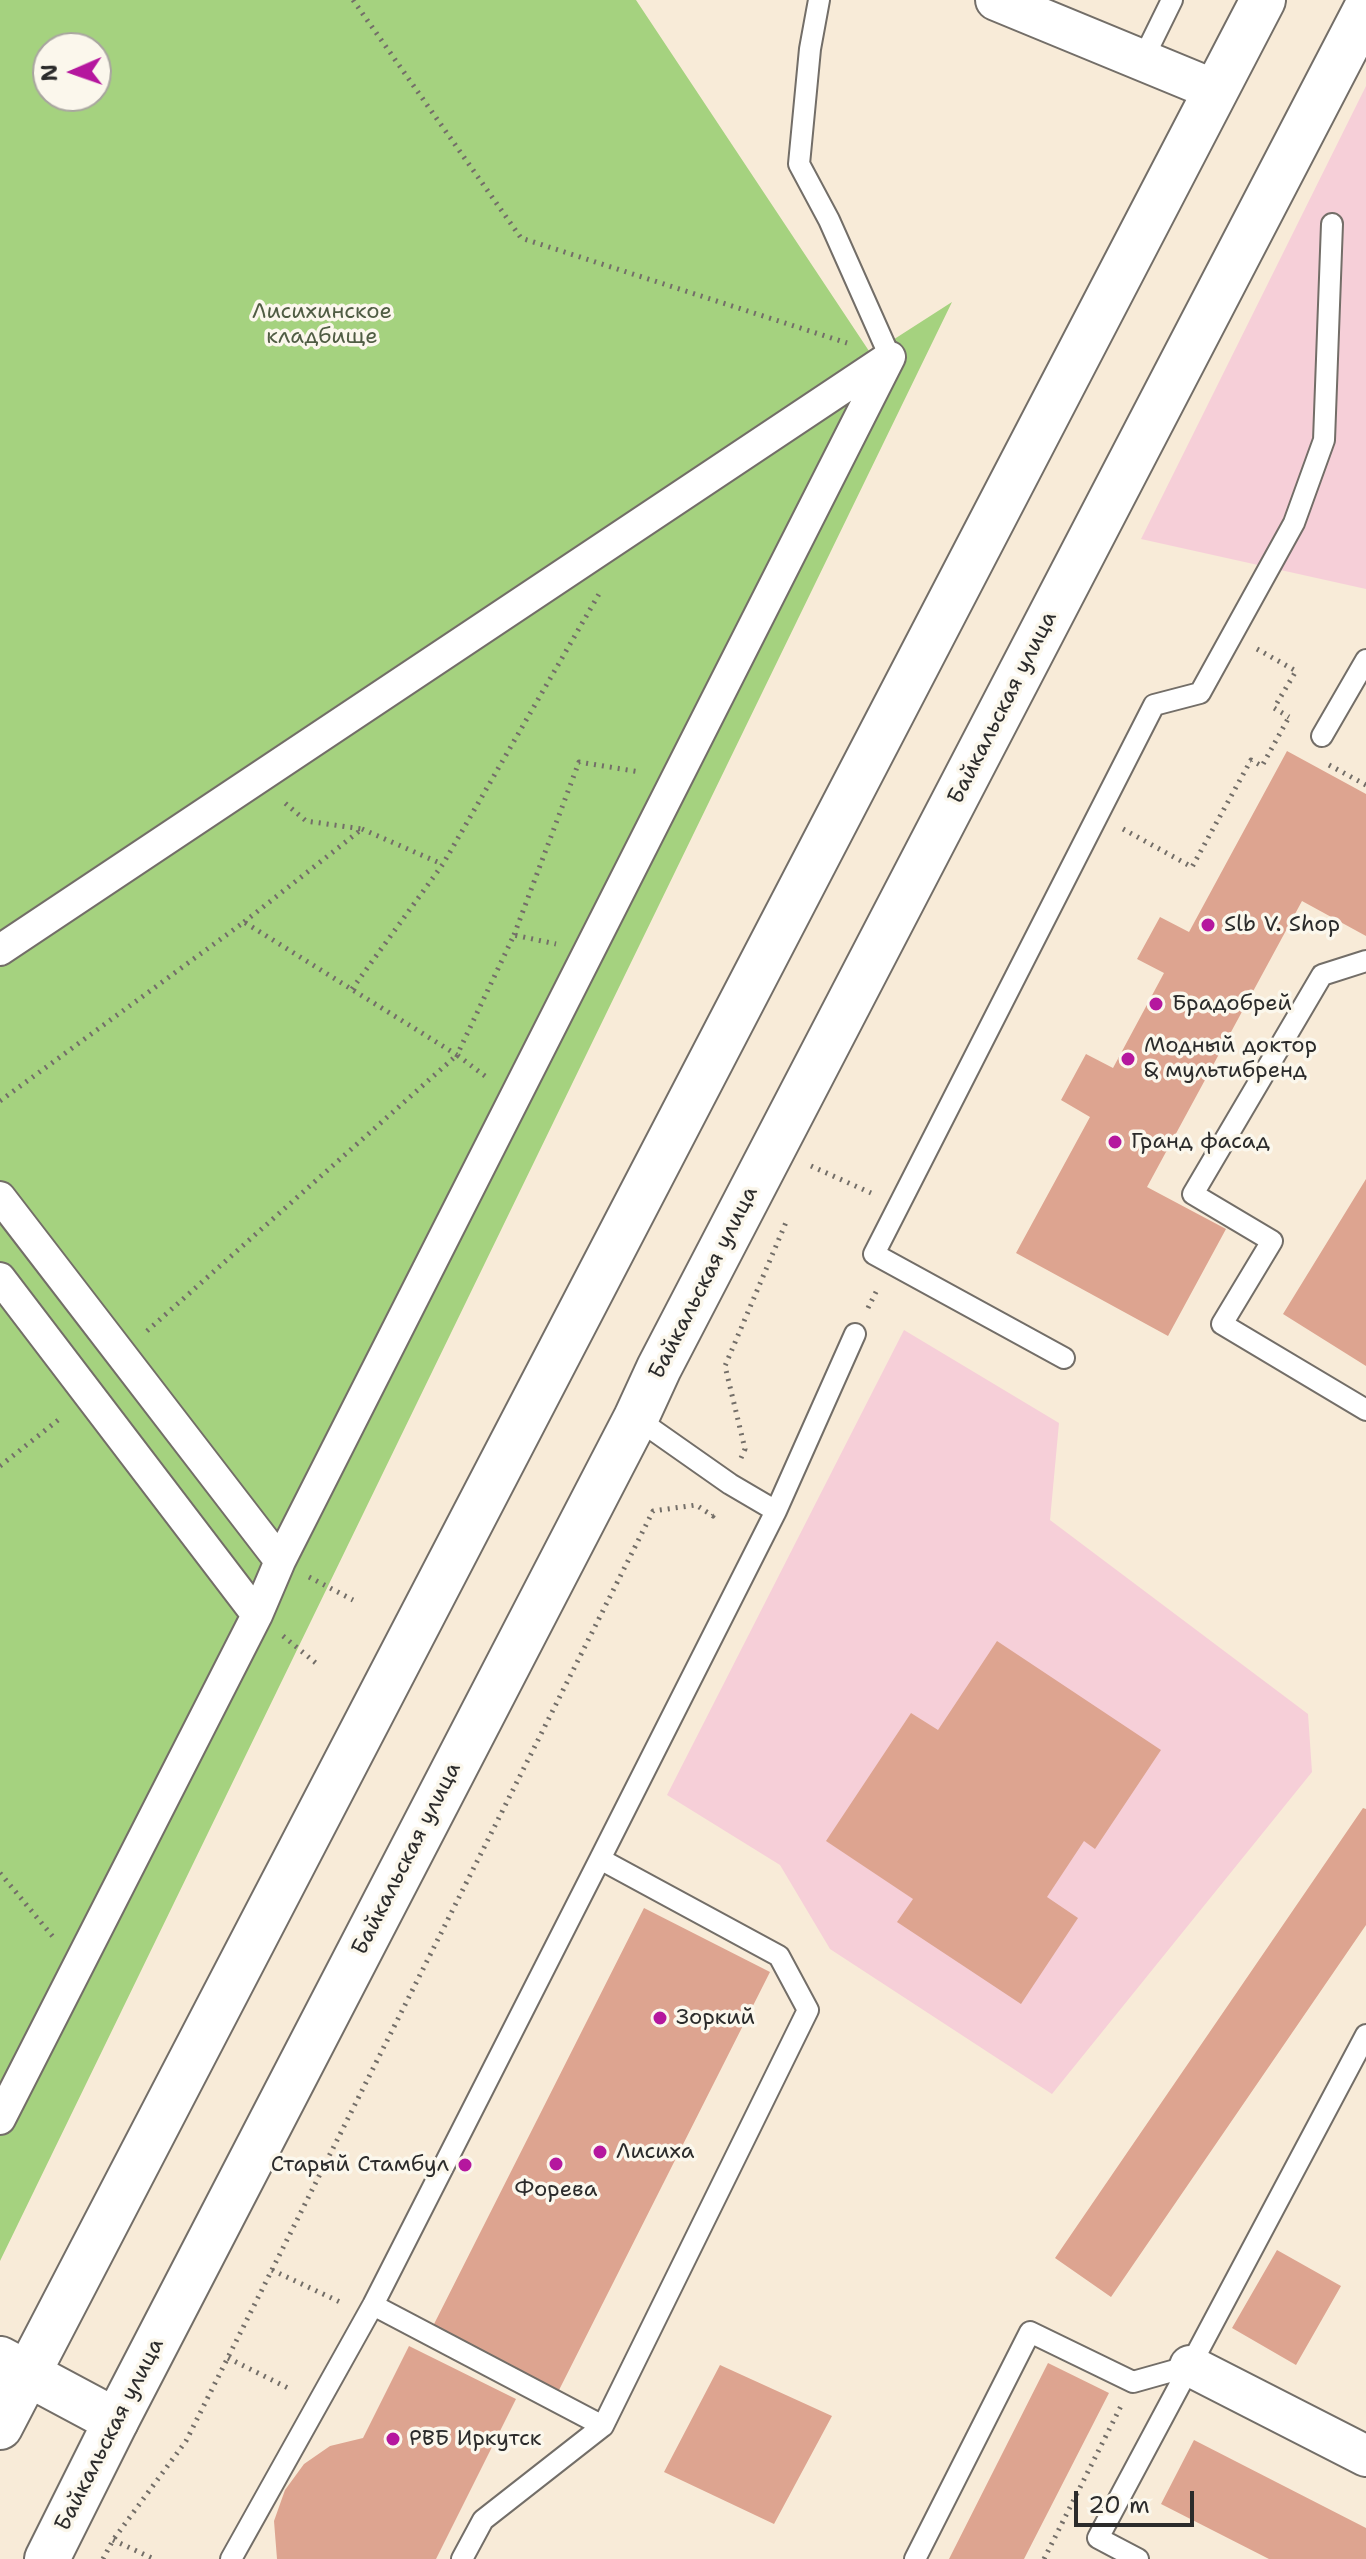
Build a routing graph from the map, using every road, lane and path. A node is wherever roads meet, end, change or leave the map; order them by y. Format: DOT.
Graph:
graph roads {
  1 [pos="353,0"];
  2 [pos="819,0"];
  3 [pos="996,0"];
  4 [pos="1172,0"];
  5 [pos="1263,0"];
  6 [pos="1366,9"];
  7 [pos="1143,59"];
  8 [pos="1217,91"];
  9 [pos="1332,224"];
  10 [pos="890,357"];
  11 [pos="601,590"];
  12 [pos="1232,634"];
  13 [pos="1366,660"];
  14 [pos="1289,717"];
  15 [pos="1322,736"];
  16 [pos="676,778"];
  17 [pos="255,780"];
  18 [pos="1098,815"];
  19 [pos="362,829"];
  20 [pos="443,864"];
  21 [pos="244,922"];
  22 [pos="514,935"];
  23 [pos="0,950"];
  24 [pos="588,952"];
  25 [pos="1366,961"];
  26 [pos="352,989"];
  27 [pos="457,1055"];
  28 [pos="514,1098"];
  29 [pos="0,1101"];
  30 [pos="804,1180"];
  31 [pos="0,1197"];
  32 [pos="899,1205"];
  33 [pos="792,1208"];
  34 [pos="891,1263"];
  35 [pos="0,1278"];
  36 [pos="855,1334"];
  37 [pos="121,1355"];
  38 [pos="1064,1358"];
  39 [pos="90,1396"];
  40 [pos="1366,1410"];
  41 [pos="636,1418"];
  42 [pos="0,1466"];
  43 [pos="730,1484"];
  44 [pos="776,1511"];
  45 [pos="280,1561"];
  46 [pos="353,1600"];
  47 [pos="257,1615"];
  48 [pos="600,1859"];
  49 [pos="0,1873"];
  50 [pos="79,1966"];
  51 [pos="1366,2035"];
  52 [pos="0,2119"];
  53 [pos="272,2270"];
  54 [pos="370,2310"];
  55 [pos="228,2358"];
  56 [pos="1190,2366"];
  57 [pos="13,2367"];
  58 [pos="1133,2382"];
  59 [pos="318,2403"];
  60 [pos="116,2421"];
  61 [pos="603,2426"];
  62 [pos="0,2427"];
  63 [pos="1366,2456"];
  64 [pos="113,2540"];
  65 [pos="47,2559"];
  66 [pos="103,2559"];
  67 [pos="154,2559"];
  68 [pos="231,2559"];
  69 [pos="462,2559"];
  70 [pos="915,2559"];
  71 [pos="1044,2559"];
  72 [pos="1138,2559"];
  1 -- 10 [label="path"];
  2 -- 10 [label="lane"];
  3 -- 7 [label="street"];
  4 -- 7 [label="lane"];
  5 -- 8 [label="main road"];
  6 -- 41 [label="main road, Байкальская улица"];
  7 -- 8 [label="street"];
  8 -- 57 [label="main road"];
  9 -- 12 [label="lane"];
  10 -- 16 [label="street"];
  10 -- 17 [label="street"];
  11 -- 20 [label="path"];
  12 -- 14 [label="path"];
  12 -- 18 [label="lane"];
  13 -- 15 [label="lane"];
  14 -- 15 [label="path"];
  14 -- 18 [label="path"];
  16 -- 22 [label="path"];
  16 -- 24 [label="street"];
  17 -- 19 [label="path"];
  17 -- 23 [label="street"];
  18 -- 32 [label="lane"];
  19 -- 20 [label="path"];
  19 -- 21 [label="path"];
  20 -- 26 [label="path"];
  21 -- 26 [label="path"];
  21 -- 29 [label="path"];
  22 -- 24 [label="path"];
  22 -- 27 [label="path"];
  24 -- 28 [label="street"];
  25 -- 40 [label="lane"];
  26 -- 27 [label="path"];
  27 -- 28 [label="path"];
  27 -- 37 [label="path"];
  28 -- 45 [label="street"];
  30 -- 32 [label="path"];
  31 -- 37 [label="street"];
  32 -- 34 [label="lane"];
  33 -- 43 [label="path"];
  34 -- 36 [label="path"];
  34 -- 38 [label="lane"];
  35 -- 39 [label="street"];
  36 -- 44 [label="lane"];
  37 -- 45 [label="street"];
  39 -- 42 [label="path"];
  39 -- 47 [label="street"];
  41 -- 43 [label="lane"];
  41 -- 60 [label="main road, Байкальская улица"];
  43 -- 44 [label="lane"];
  43 -- 53 [label="path"];
  44 -- 48 [label="lane"];
  45 -- 46 [label="path"];
  45 -- 47 [label="street"];
  47 -- 50 [label="street"];
  48 -- 54 [label="lane"];
  48 -- 61 [label="lane"];
  49 -- 50 [label="path"];
  50 -- 52 [label="street"];
  51 -- 56 [label="lane"];
  53 -- 54 [label="path"];
  53 -- 55 [label="path"];
  54 -- 59 [label="lane"];
  54 -- 61 [label="lane"];
  55 -- 59 [label="path"];
  55 -- 64 [label="path"];
  56 -- 58 [label="lane"];
  56 -- 63 [label="street"];
  56 -- 72 [label="lane"];
  57 -- 60 [label="main road"];
  57 -- 62 [label="main road"];
  58 -- 70 [label="lane"];
  58 -- 71 [label="path"];
  59 -- 68 [label="lane"];
  60 -- 65 [label="main road, Байкальская улица"];
  61 -- 69 [label="lane"];
  64 -- 66 [label="path"];
  64 -- 67 [label="path"];
}
